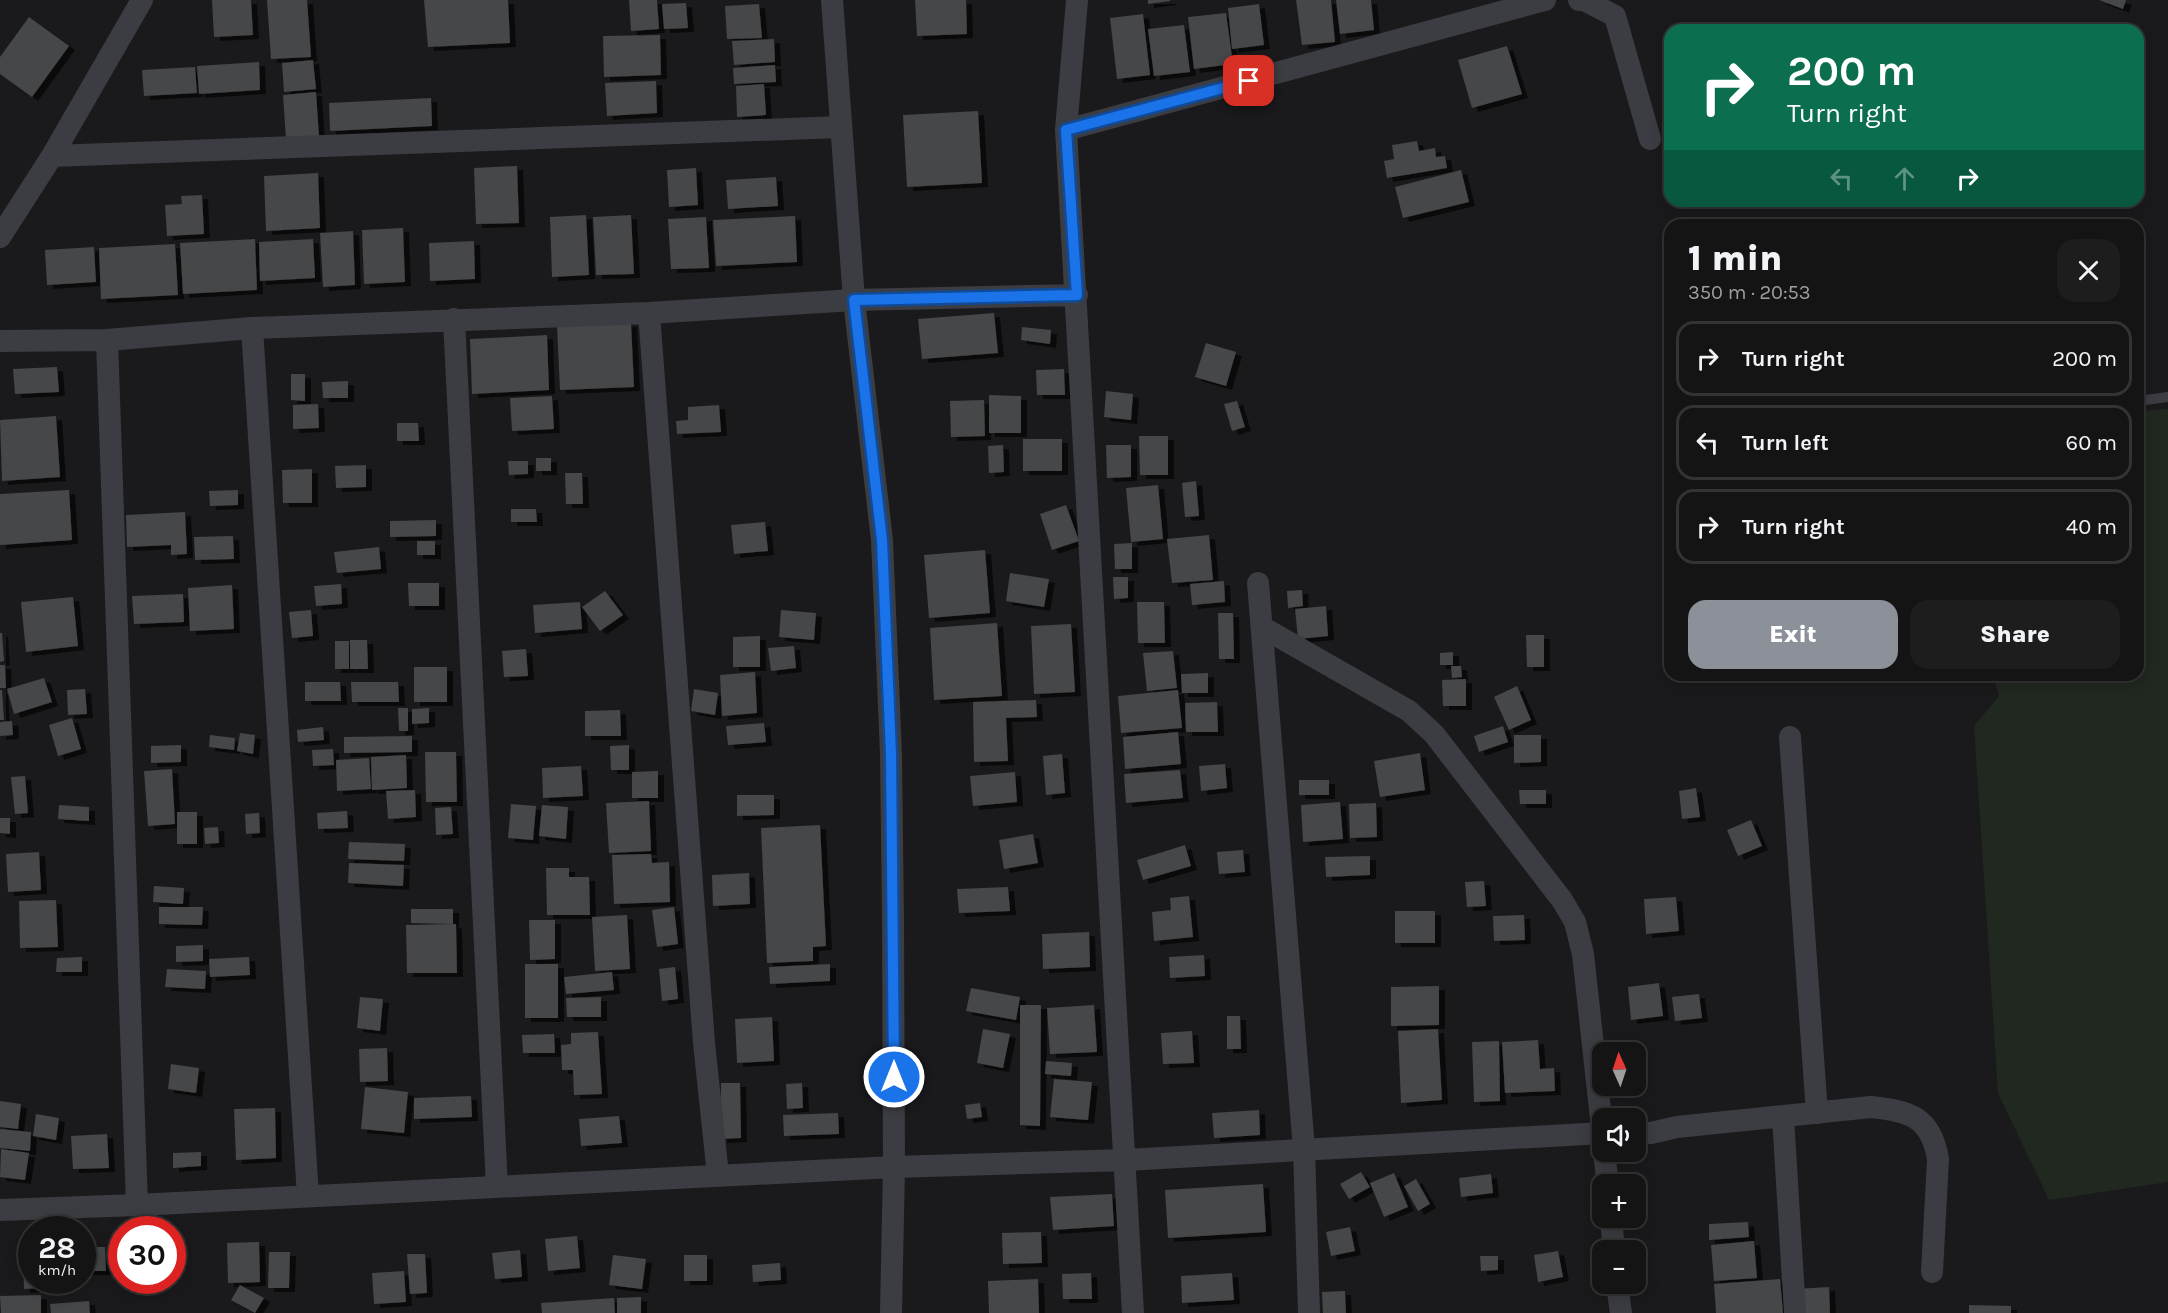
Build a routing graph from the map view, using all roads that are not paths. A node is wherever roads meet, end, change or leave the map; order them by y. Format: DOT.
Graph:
graph roads {
  1 [pos="832,0"];
  2 [pos="1077,0"];
  3 [pos="1545,0"];
  4 [pos="1579,0"];
  5 [pos="136,2"];
  6 [pos="841,127"];
  7 [pos="1066,130"];
  8 [pos="1650,139"];
  9 [pos="52,156"];
  10 [pos="0,237"];
  11 [pos="1077,295"];
  12 [pos="854,300"];
  13 [pos="649,313"];
  14 [pos="454,320"];
  15 [pos="252,328"];
  16 [pos="0,340"];
  17 [pos="107,340"];
  18 [pos="2168,397"];
  19 [pos="2144,400"];
  20 [pos="1258,583"];
  21 [pos="1262,627"];
  22 [pos="1790,737"];
  23 [pos="1600,1108"];
  24 [pos="1817,1113"];
  25 [pos="1783,1117"];
  26 [pos="1592,1131"];
  27 [pos="1646,1133"];
  28 [pos="1304,1149"];
  29 [pos="1126,1160"];
  30 [pos="894,1167"];
  31 [pos="718,1175"];
  32 [pos="498,1186"];
  33 [pos="308,1197"];
  34 [pos="137,1205"];
  35 [pos="0,1210"];
  36 [pos="1932,1272"];
  37 [pos="1618,1294"];
  38 [pos="891,1313"];
  39 [pos="1133,1313"];
  40 [pos="1309,1313"];
  41 [pos="1620,1313"];
  42 [pos="1795,1313"];
  1 -- 6 [label="street"];
  2 -- 7 [label="street"];
  3 -- 7 [label="street"];
  4 -- 8 [label="street"];
  5 -- 9 [label="street"];
  6 -- 9 [label="street"];
  6 -- 12 [label="street"];
  7 -- 11 [label="street"];
  9 -- 10 [label="street"];
  11 -- 12 [label="street"];
  11 -- 29 [label="street"];
  12 -- 13 [label="street"];
  12 -- 30 [label="street"];
  13 -- 14 [label="street"];
  13 -- 31 [label="street"];
  14 -- 15 [label="street"];
  14 -- 32 [label="street"];
  15 -- 17 [label="street"];
  15 -- 33 [label="street"];
  16 -- 17 [label="street"];
  17 -- 34 [label="street"];
  18 -- 19 [label="lane"];
  20 -- 21 [label="street"];
  21 -- 23 [label="street"];
  21 -- 28 [label="street"];
  22 -- 24 [label="street"];
  24 -- 25 [label="street"];
  24 -- 36 [label="street"];
  25 -- 27 [label="street"];
  25 -- 42 [label="street"];
  26 -- 28 [label="street"];
  28 -- 29 [label="street"];
  28 -- 40 [label="street"];
  29 -- 30 [label="street"];
  29 -- 39 [label="street"];
  30 -- 31 [label="street"];
  30 -- 38 [label="street"];
  31 -- 32 [label="street"];
  32 -- 33 [label="street"];
  33 -- 34 [label="street"];
  34 -- 35 [label="street"];
  37 -- 41 [label="street"];
}
